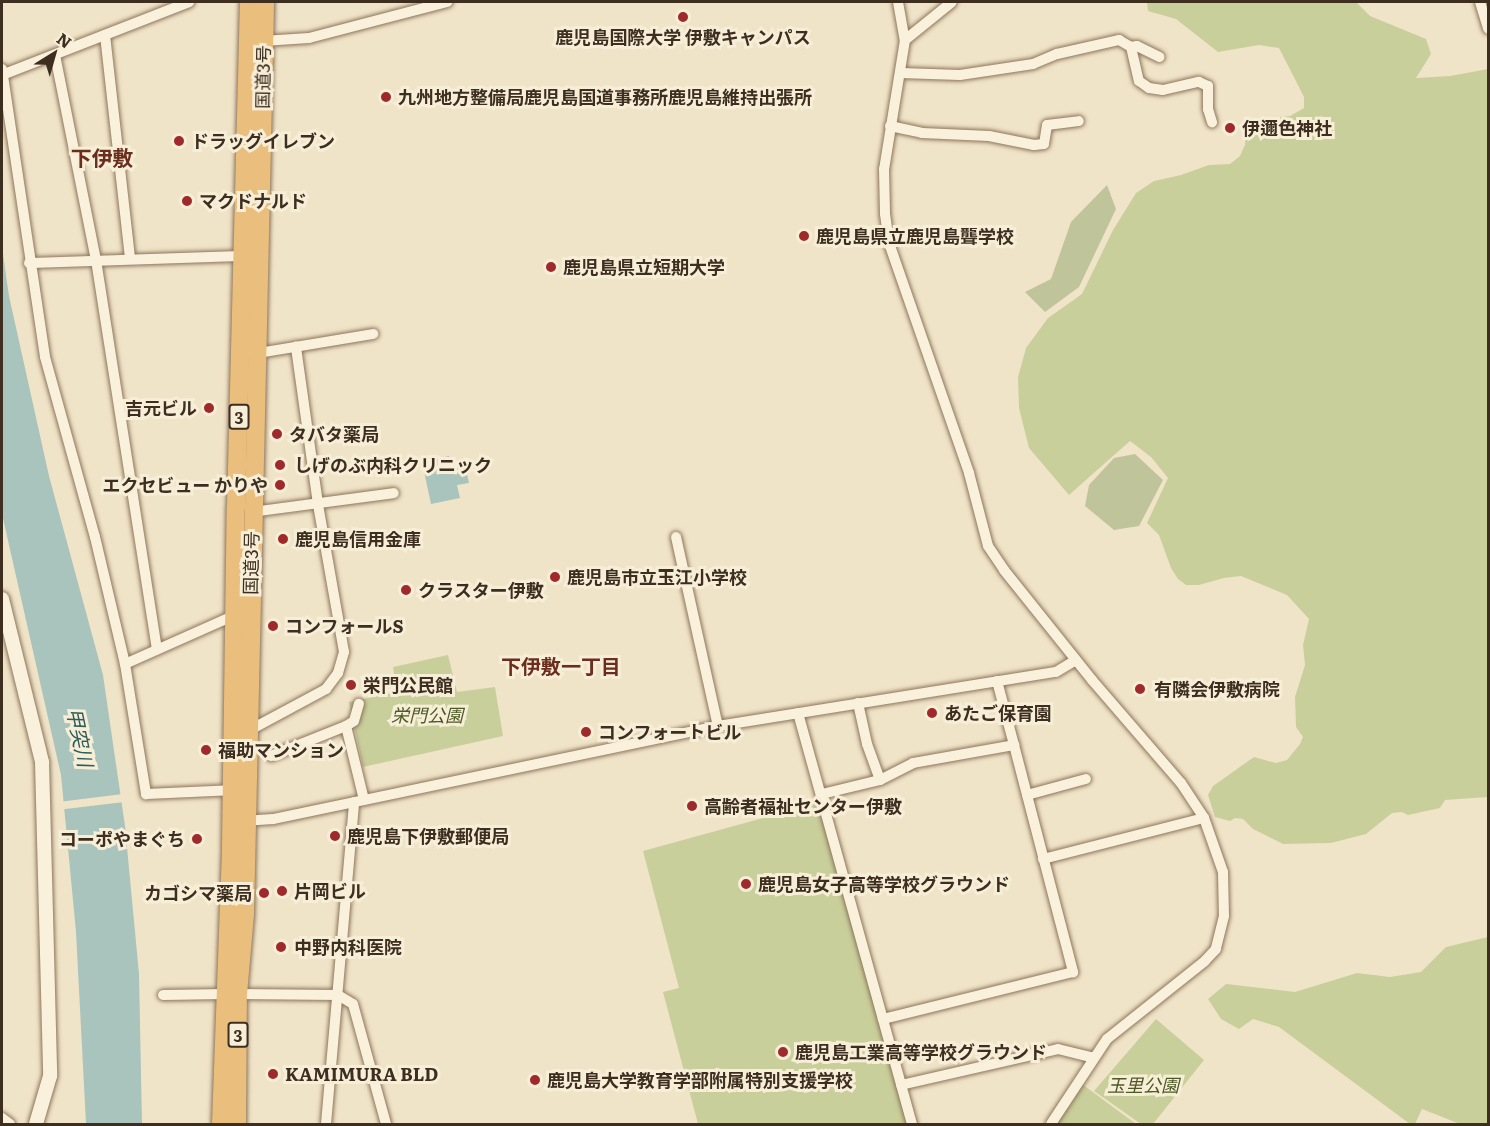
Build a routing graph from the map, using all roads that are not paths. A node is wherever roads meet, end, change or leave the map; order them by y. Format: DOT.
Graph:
graph roads {
  1 [pos="189,2"];
  2 [pos="249,2"];
  3 [pos="265,2"];
  4 [pos="447,2"];
  5 [pos="898,2"];
  6 [pos="952,2"];
  7 [pos="1480,2"];
  8 [pos="1488,28"];
  9 [pos="105,35"];
  10 [pos="905,40"];
  11 [pos="263,41"];
  12 [pos="1131,47"];
  13 [pos="55,55"];
  14 [pos="1160,57"];
  15 [pos="2,72"];
  16 [pos="901,73"];
  17 [pos="1079,121"];
  18 [pos="1212,122"];
  19 [pos="890,126"];
  20 [pos="243,256"];
  21 [pos="130,258"];
  22 [pos="96,260"];
  23 [pos="29,263"];
  24 [pos="373,334"];
  25 [pos="296,347"];
  26 [pos="248,354"];
  27 [pos="394,493"];
  28 [pos="318,504"];
  29 [pos="252,512"];
  30 [pos="676,537"];
  31 [pos="2,599"];
  32 [pos="233,616"];
  33 [pos="7,637"];
  34 [pos="157,649"];
  35 [pos="1076,660"];
  36 [pos="126,664"];
  37 [pos="997,681"];
  38 [pos="858,703"];
  39 [pos="359,704"];
  40 [pos="798,713"];
  41 [pos="346,726"];
  42 [pos="718,726"];
  43 [pos="248,731"];
  44 [pos="1014,745"];
  45 [pos="271,756"];
  46 [pos="880,780"];
  47 [pos="1086,780"];
  48 [pos="238,790"];
  49 [pos="822,794"];
  50 [pos="1027,795"];
  51 [pos="359,801"];
  52 [pos="1204,818"];
  53 [pos="239,821"];
  54 [pos="1043,859"];
  55 [pos="231,994"];
  56 [pos="163,995"];
  57 [pos="338,995"];
  58 [pos="883,1019"];
  59 [pos="1093,1058"];
  60 [pos="901,1084"];
  61 [pos="36,1125"];
  62 [pos="221,1125"];
  63 [pos="237,1125"];
  64 [pos="326,1125"];
  65 [pos="386,1125"];
  66 [pos="912,1125"];
  67 [pos="1051,1125"];
  1 -- 9 [label="street"];
  2 -- 20 [label="highway, 国道3号 / 3"];
  3 -- 11 [label="highway, 国道3号 / 3"];
  4 -- 11 [label="street"];
  5 -- 10 [label="street"];
  6 -- 10 [label="street"];
  7 -- 8 [label="street"];
  9 -- 13 [label="street"];
  9 -- 21 [label="street"];
  10 -- 16 [label="street"];
  11 -- 26 [label="highway, 国道3号 / 3"];
  12 -- 14 [label="street"];
  12 -- 16 [label="street"];
  12 -- 18 [label="street"];
  13 -- 15 [label="street"];
  13 -- 22 [label="street"];
  15 -- 23 [label="street"];
  16 -- 19 [label="street"];
  17 -- 19 [label="street"];
  19 -- 35 [label="street"];
  20 -- 21 [label="street"];
  20 -- 26 [label="highway, 国道3号 / 3"];
  21 -- 22 [label="street"];
  22 -- 23 [label="street"];
  22 -- 34 [label="street"];
  23 -- 36 [label="street"];
  24 -- 25 [label="street"];
  25 -- 26 [label="street"];
  25 -- 28 [label="street"];
  26 -- 29 [label="highway, 国道3号 / 3"];
  26 -- 32 [label="highway, 国道3号 / 3"];
  27 -- 28 [label="street"];
  28 -- 29 [label="street"];
  28 -- 43 [label="street"];
  29 -- 43 [label="highway, 国道3号 / 3"];
  30 -- 42 [label="street"];
  31 -- 33 [label="street"];
  32 -- 34 [label="street"];
  32 -- 48 [label="highway, 国道3号 / 3"];
  33 -- 61 [label="street"];
  34 -- 36 [label="street"];
  35 -- 37 [label="street"];
  35 -- 52 [label="street"];
  36 -- 48 [label="street"];
  37 -- 38 [label="street"];
  37 -- 44 [label="street"];
  38 -- 40 [label="street"];
  38 -- 46 [label="street"];
  39 -- 41 [label="street"];
  40 -- 42 [label="street"];
  40 -- 49 [label="street"];
  41 -- 45 [label="street"];
  41 -- 51 [label="street"];
  42 -- 51 [label="street"];
  43 -- 48 [label="highway, 国道3号 / 3"];
  44 -- 46 [label="street"];
  44 -- 50 [label="street"];
  46 -- 49 [label="street"];
  47 -- 50 [label="street"];
  48 -- 53 [label="highway, 国道3号 / 3"];
  49 -- 58 [label="street"];
  50 -- 54 [label="street"];
  51 -- 53 [label="street"];
  51 -- 57 [label="street"];
  52 -- 54 [label="street"];
  52 -- 59 [label="street"];
  53 -- 55 [label="highway, 国道3号 / 3"];
  54 -- 58 [label="street"];
  55 -- 56 [label="street"];
  55 -- 57 [label="street"];
  55 -- 62 [label="highway, 国道3号 / 3"];
  55 -- 63 [label="highway, 国道3号 / 3"];
  57 -- 64 [label="street"];
  57 -- 65 [label="street"];
  58 -- 60 [label="street"];
  59 -- 60 [label="street"];
  59 -- 67 [label="street"];
  60 -- 66 [label="street"];
}
